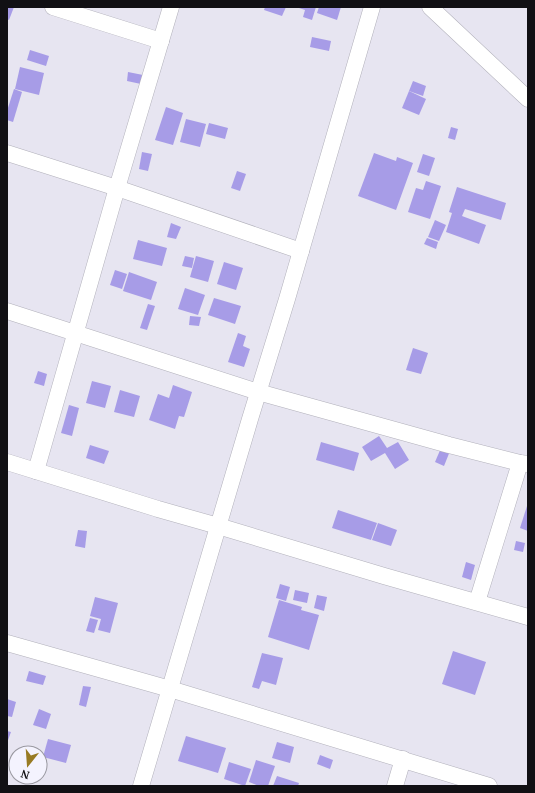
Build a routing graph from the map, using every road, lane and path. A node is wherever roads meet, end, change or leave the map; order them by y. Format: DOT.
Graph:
graph roads {
  1 [pos="53,7"];
  2 [pos="171,7"];
  3 [pos="372,7"];
  4 [pos="430,7"];
  5 [pos="161,41"];
  6 [pos="528,99"];
  7 [pos="7,153"];
  8 [pos="117,188"];
  9 [pos="301,251"];
  10 [pos="7,311"];
  11 [pos="75,333"];
  12 [pos="258,392"];
  13 [pos="7,462"];
  14 [pos="524,463"];
  15 [pos="36,471"];
  16 [pos="218,526"];
  17 [pos="478,602"];
  18 [pos="528,617"];
  19 [pos="7,643"];
  20 [pos="170,689"];
  21 [pos="403,760"];
  22 [pos="141,786"];
  23 [pos="395,786"];
  24 [pos="489,786"];
  1 -- 5 [label="street"];
  2 -- 5 [label="street"];
  3 -- 9 [label="street"];
  4 -- 6 [label="street"];
  5 -- 8 [label="street"];
  7 -- 8 [label="street"];
  8 -- 9 [label="street"];
  8 -- 11 [label="street"];
  9 -- 12 [label="street"];
  10 -- 11 [label="street"];
  11 -- 12 [label="street"];
  11 -- 15 [label="street"];
  12 -- 14 [label="street"];
  12 -- 16 [label="street"];
  13 -- 15 [label="street"];
  14 -- 17 [label="street"];
  15 -- 16 [label="street"];
  16 -- 17 [label="street"];
  16 -- 20 [label="street"];
  17 -- 18 [label="street"];
  19 -- 20 [label="street"];
  20 -- 21 [label="street"];
  20 -- 22 [label="street"];
  21 -- 23 [label="street"];
  21 -- 24 [label="street"];
}
